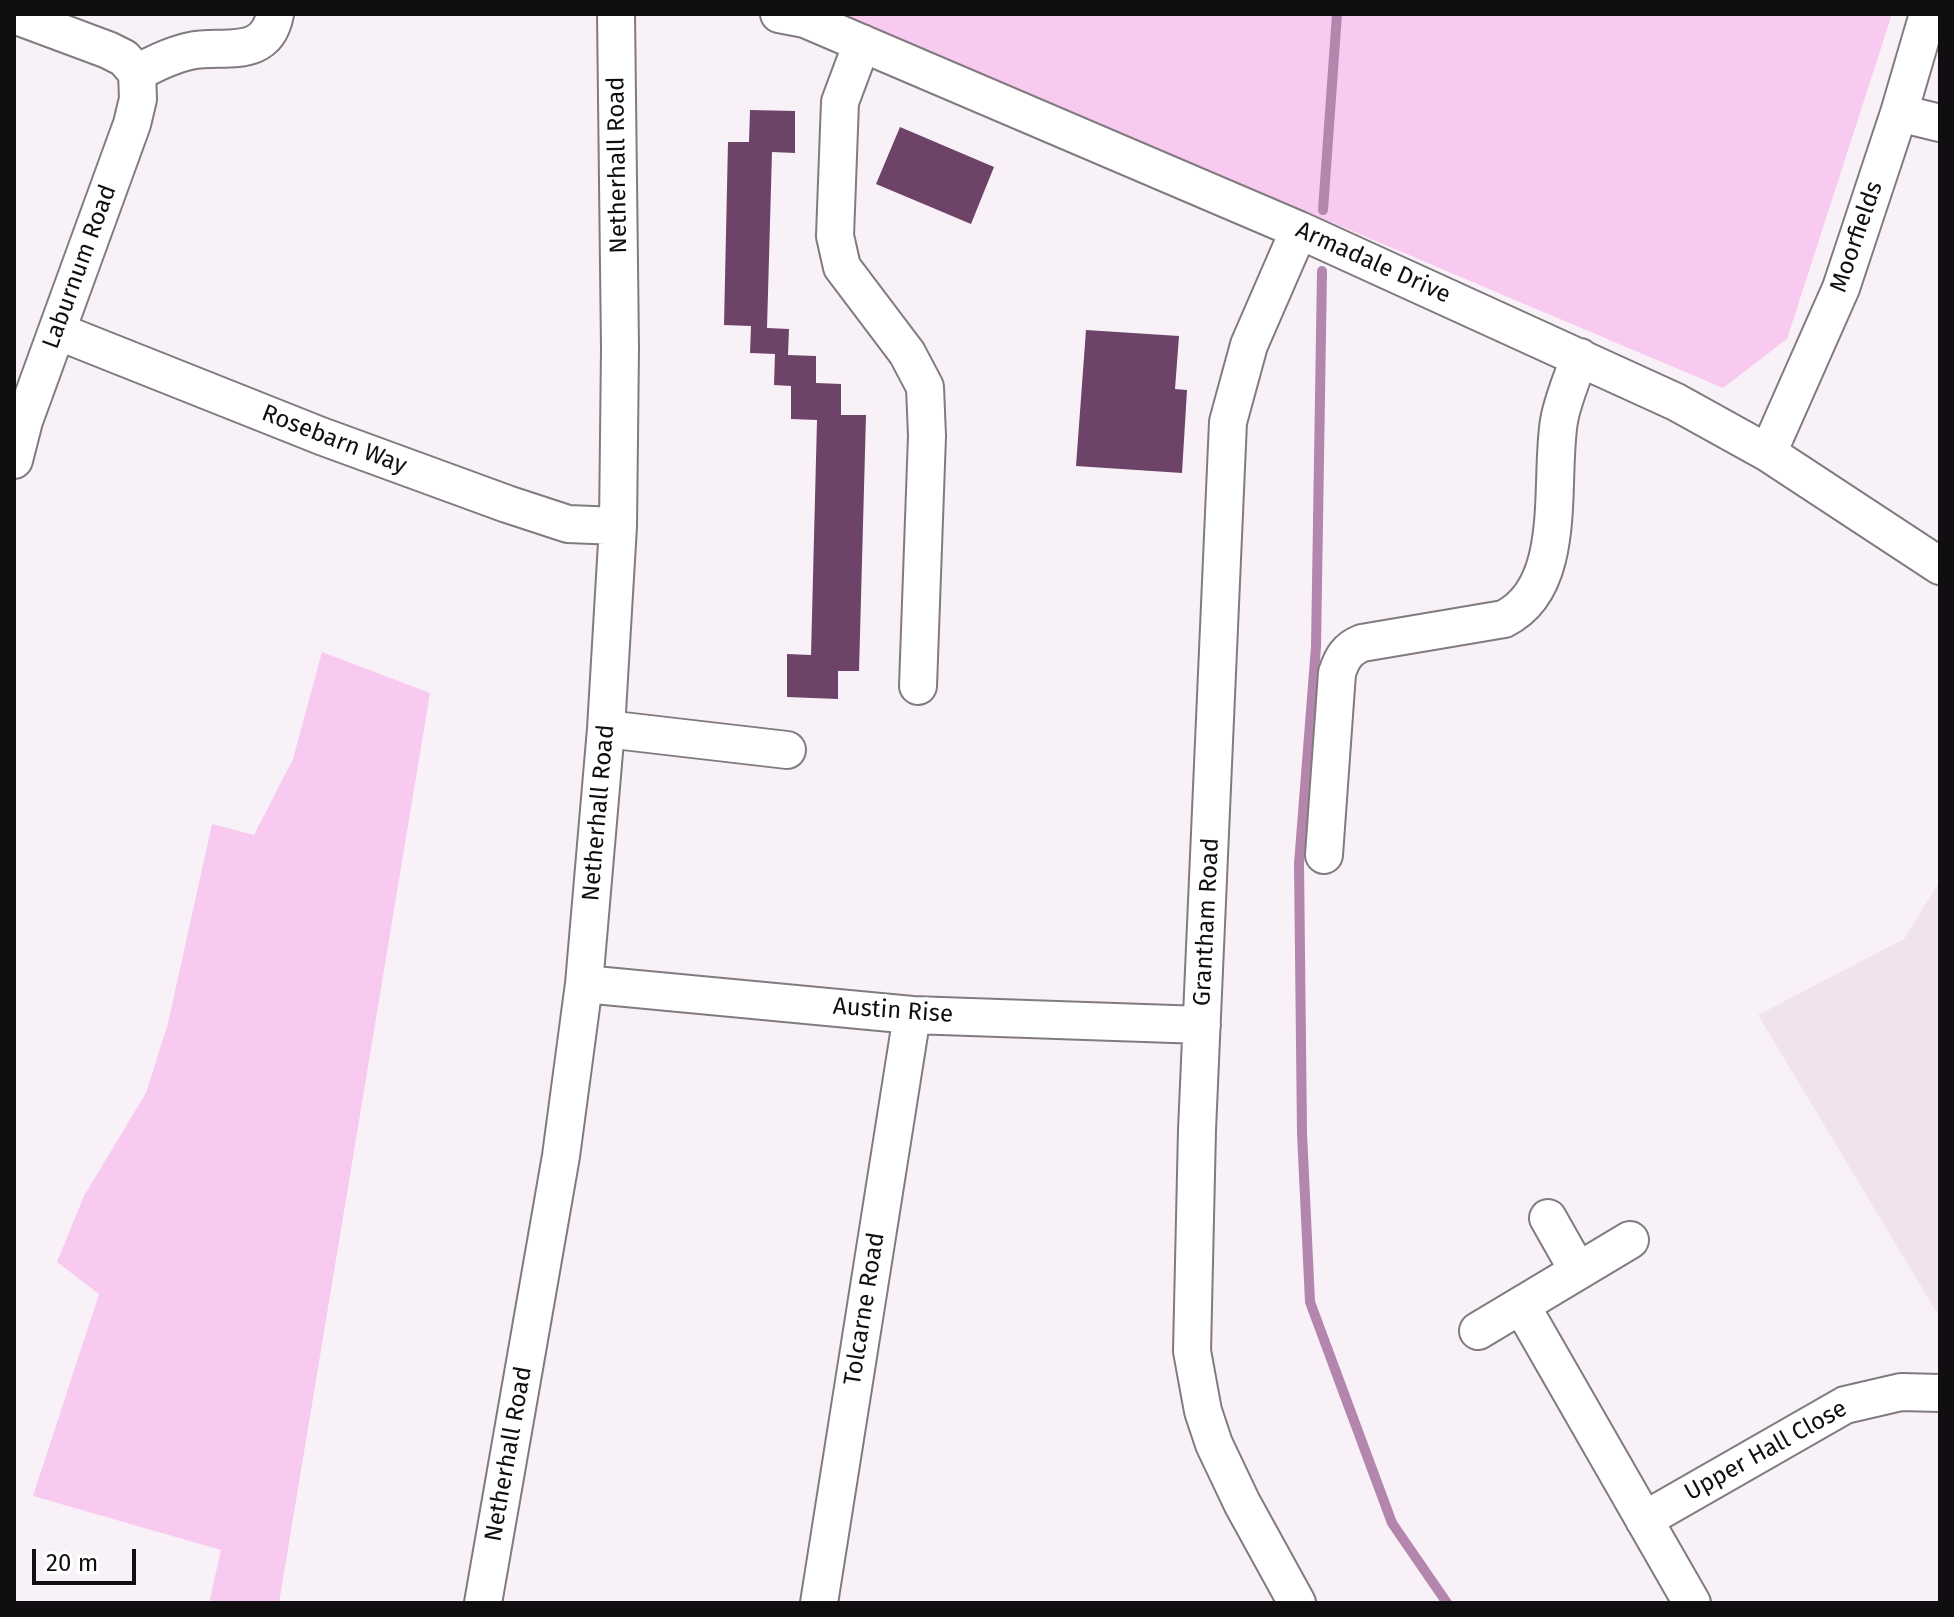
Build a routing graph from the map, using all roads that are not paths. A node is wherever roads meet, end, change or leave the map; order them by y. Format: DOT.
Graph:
graph roads {
  1 [pos="275,14"];
  2 [pos="616,14"];
  3 [pos="779,14"];
  4 [pos="1928,14"];
  5 [pos="14,15"];
  6 [pos="862,43"];
  7 [pos="137,73"];
  8 [pos="1899,113"];
  9 [pos="1940,123"];
  10 [pos="1299,230"];
  11 [pos="57,331"];
  12 [pos="1580,357"];
  13 [pos="1768,453"];
  14 [pos="14,460"];
  15 [pos="618,526"];
  16 [pos="1940,566"];
  17 [pos="918,686"];
  18 [pos="606,729"];
  19 [pos="787,750"];
  20 [pos="1324,855"];
  21 [pos="584,984"];
  22 [pos="912,1015"];
  23 [pos="1202,1025"];
  24 [pos="1548,1218"];
  25 [pos="1630,1240"];
  26 [pos="1578,1271"];
  27 [pos="1521,1305"];
  28 [pos="1478,1331"];
  29 [pos="1940,1393"];
  30 [pos="1644,1520"];
  31 [pos="483,1603"];
  32 [pos="819,1603"];
  33 [pos="1297,1603"];
  34 [pos="1692,1603"];
  1 -- 7 [label="street"];
  2 -- 15 [label="street, Netherhall Road"];
  3 -- 6 [label="street, Armadale Drive"];
  4 -- 8 [label="street, Moorfields"];
  5 -- 7 [label="street"];
  6 -- 10 [label="street, Armadale Drive"];
  6 -- 17 [label="street"];
  7 -- 11 [label="street, Laburnum Road"];
  8 -- 9 [label="street"];
  8 -- 13 [label="street, Moorfields"];
  10 -- 12 [label="street, Armadale Drive"];
  10 -- 23 [label="street, Grantham Road"];
  11 -- 14 [label="street, Laburnum Road"];
  11 -- 15 [label="street, Rosebarn Way"];
  12 -- 13 [label="street, Armadale Drive"];
  12 -- 20 [label="street"];
  13 -- 16 [label="street, Armadale Drive"];
  15 -- 18 [label="street, Netherhall Road"];
  18 -- 19 [label="street"];
  18 -- 21 [label="street, Netherhall Road"];
  21 -- 22 [label="street, Austin Rise"];
  21 -- 31 [label="street, Netherhall Road"];
  22 -- 23 [label="street, Austin Rise"];
  22 -- 32 [label="street, Tolcarne Road"];
  23 -- 33 [label="street, Grantham Road"];
  24 -- 26 [label="street"];
  25 -- 26 [label="street"];
  26 -- 27 [label="street"];
  27 -- 28 [label="street"];
  27 -- 30 [label="street"];
  29 -- 30 [label="street, Upper Hall Close"];
  30 -- 34 [label="street"];
}
